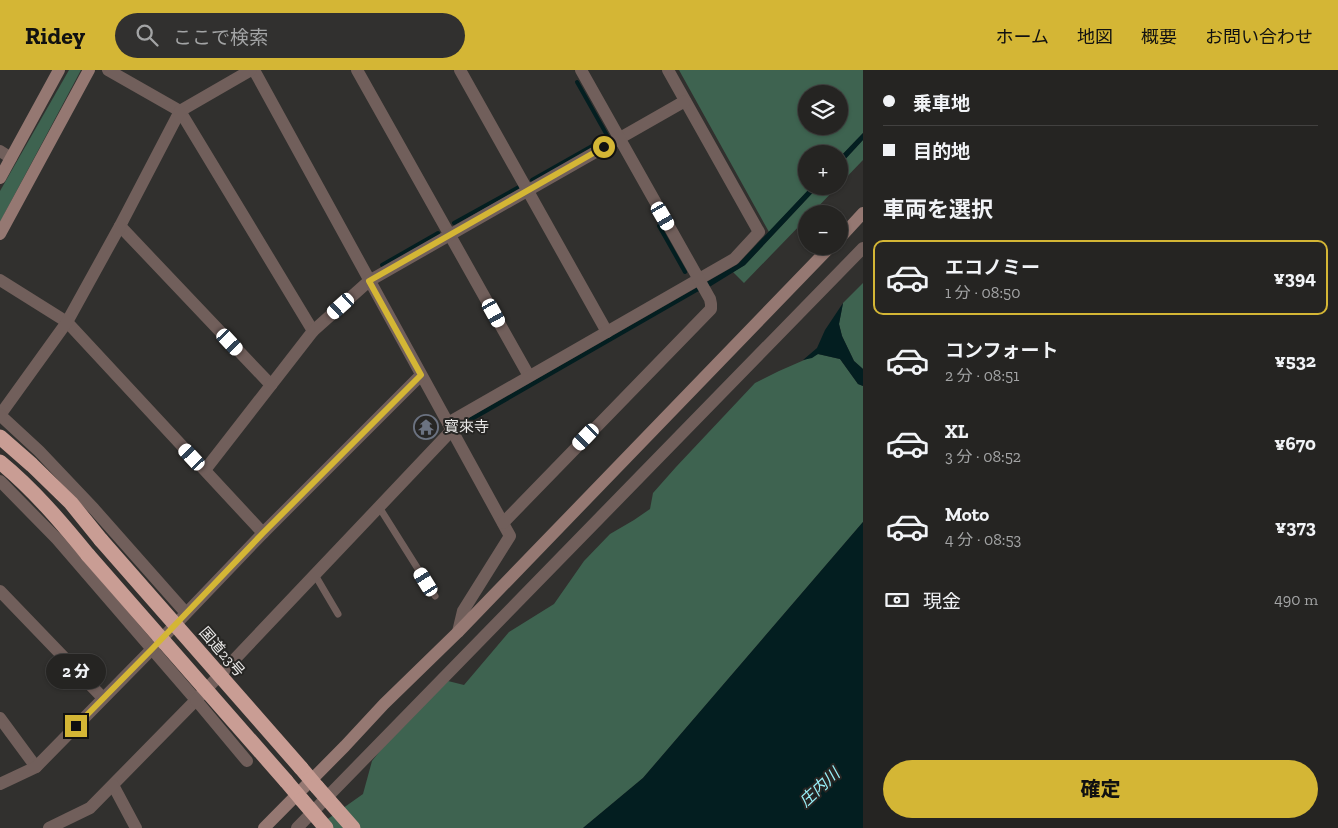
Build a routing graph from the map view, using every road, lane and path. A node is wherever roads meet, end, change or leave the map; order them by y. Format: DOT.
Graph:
graph roads {
  1 [pos="60,70"];
  2 [pos="89,70"];
  3 [pos="108,70"];
  4 [pos="253,70"];
  5 [pos="357,70"];
  6 [pos="460,70"];
  7 [pos="581,70"];
  8 [pos="668,70"];
  9 [pos="685,101"];
  10 [pos="180,111"];
  11 [pos="619,138"];
  12 [pos="6,154"];
  13 [pos="0,178"];
  14 [pos="528,190"];
  15 [pos="863,213"];
  16 [pos="120,226"];
  17 [pos="848,229"];
  18 [pos="0,234"];
  19 [pos="450,235"];
  20 [pos="863,248"];
  21 [pos="822,255"];
  22 [pos="0,280"];
  23 [pos="369,281"];
  24 [pos="702,284"];
  25 [pos="66,322"];
  26 [pos="313,331"];
  27 [pos="607,332"];
  28 [pos="421,375"];
  29 [pos="529,376"];
  30 [pos="271,386"];
  31 [pos="0,415"];
  32 [pos="450,426"];
  33 [pos="0,437"];
  34 [pos="0,462"];
  35 [pos="205,470"];
  36 [pos="0,481"];
  37 [pos="379,507"];
  38 [pos="503,523"];
  39 [pos="263,533"];
  40 [pos="315,575"];
  41 [pos="0,591"];
  42 [pos="435,596"];
  43 [pos="186,613"];
  44 [pos="338,614"];
  45 [pos="458,632"];
  46 [pos="152,649"];
  47 [pos="103,698"];
  48 [pos="196,700"];
  49 [pos="0,718"];
  50 [pos="247,762"];
  51 [pos="36,767"];
  52 [pos="310,778"];
  53 [pos="0,784"];
  54 [pos="113,785"];
  55 [pos="299,797"];
  56 [pos="49,828"];
  57 [pos="136,828"];
  58 [pos="264,828"];
  59 [pos="297,828"];
  60 [pos="326,828"];
  61 [pos="353,828"];
  1 -- 12 [label="street"];
  2 -- 18 [label="street"];
  3 -- 10 [label="street"];
  4 -- 10 [label="street"];
  4 -- 23 [label="street"];
  5 -- 19 [label="street"];
  6 -- 14 [label="street"];
  7 -- 11 [label="street"];
  8 -- 9 [label="street"];
  9 -- 11 [label="street"];
  9 -- 24 [label="street"];
  10 -- 16 [label="street"];
  10 -- 26 [label="street"];
  11 -- 14 [label="street"];
  11 -- 24 [label="street"];
  12 -- 13 [label="street"];
  14 -- 19 [label="street"];
  14 -- 27 [label="street"];
  15 -- 17 [label="street"];
  16 -- 25 [label="street"];
  16 -- 30 [label="street"];
  19 -- 23 [label="street"];
  19 -- 29 [label="street"];
  20 -- 59 [label="street"];
  21 -- 45 [label="street"];
  22 -- 25 [label="street"];
  23 -- 26 [label="street"];
  23 -- 28 [label="street"];
  24 -- 27 [label="street"];
  24 -- 38 [label="street"];
  25 -- 31 [label="street"];
  25 -- 35 [label="street"];
  26 -- 30 [label="street"];
  27 -- 29 [label="street"];
  28 -- 32 [label="street"];
  28 -- 39 [label="street"];
  29 -- 32 [label="street"];
  30 -- 35 [label="street"];
  31 -- 43 [label="street"];
  32 -- 37 [label="street"];
  32 -- 38 [label="street"];
  33 -- 52 [label="highway, 国道23号, bridge"];
  34 -- 55 [label="highway, bridge"];
  35 -- 39 [label="street"];
  36 -- 46 [label="street"];
  37 -- 40 [label="street"];
  37 -- 42 [label="lane"];
  38 -- 45 [label="street"];
  39 -- 43 [label="street"];
  40 -- 44 [label="lane"];
  40 -- 48 [label="street"];
  41 -- 47 [label="street"];
  43 -- 46 [label="street"];
  45 -- 52 [label="street"];
  46 -- 47 [label="street"];
  46 -- 48 [label="street"];
  47 -- 51 [label="street"];
  48 -- 50 [label="street"];
  48 -- 54 [label="street"];
  49 -- 51 [label="street"];
  51 -- 53 [label="street"];
  52 -- 55 [label="street"];
  52 -- 61 [label="highway, 国道23号, bridge"];
  54 -- 56 [label="street"];
  54 -- 57 [label="street"];
  55 -- 58 [label="street"];
  55 -- 60 [label="highway, bridge"];
}
